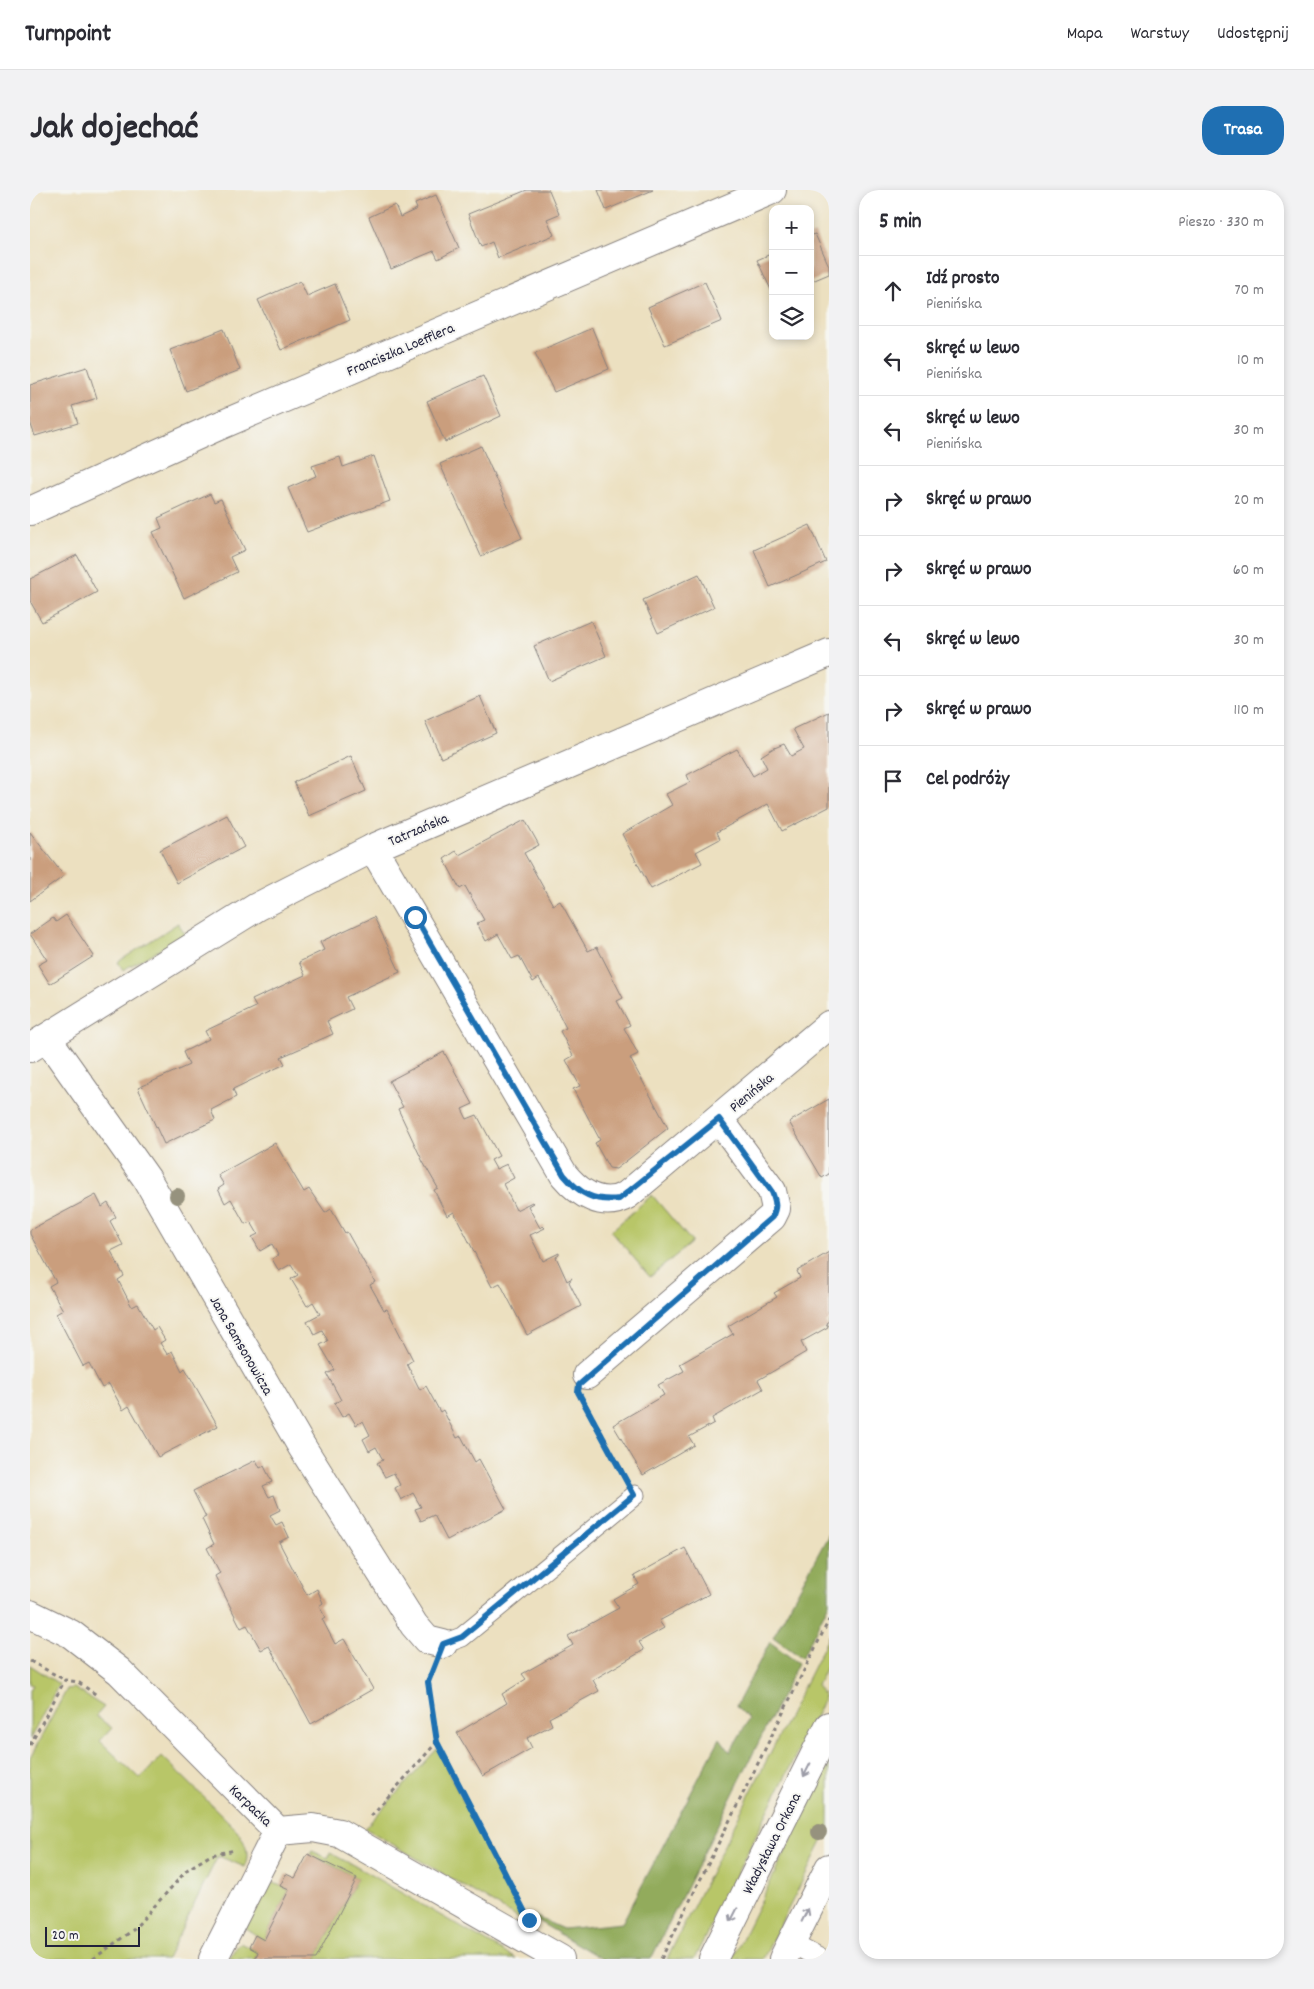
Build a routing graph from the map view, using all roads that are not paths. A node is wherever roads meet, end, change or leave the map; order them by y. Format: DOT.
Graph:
graph roads {
  1 [pos="772,190"];
  2 [pos="30,511"];
  3 [pos="829,653"];
  4 [pos="373,848"];
  5 [pos="829,1025"];
  6 [pos="38,1043"];
  7 [pos="719,1119"];
  8 [pos="587,1375"];
  9 [pos="634,1495"];
  10 [pos="30,1614"];
  11 [pos="443,1644"];
  12 [pos="829,1726"];
  13 [pos="278,1831"];
  14 [pos="829,1868"];
  15 [pos="787,1951"];
  16 [pos="213,1959"];
  17 [pos="560,1959"];
  18 [pos="712,1959"];
  19 [pos="822,1959"];
  1 -- 2 [label="street, Franciszka Loefflera"];
  3 -- 4 [label="street, Tatrzańska"];
  4 -- 6 [label="street, Tatrzańska"];
  4 -- 7 [label="street, Pienińska"];
  5 -- 7 [label="street, Pienińska"];
  6 -- 11 [label="street, Jana Samsonowicza"];
  7 -- 8 [label="street"];
  9 -- 11 [label="lane"];
  10 -- 13 [label="street, Karpacka"];
  12 -- 18 [label="street, Władysława Orkana, one-way"];
  13 -- 16 [label="street"];
  13 -- 17 [label="street, Karpacka"];
  15 -- 14 [label="street, one-way"];
  15 -- 19 [label="lane"];
}
